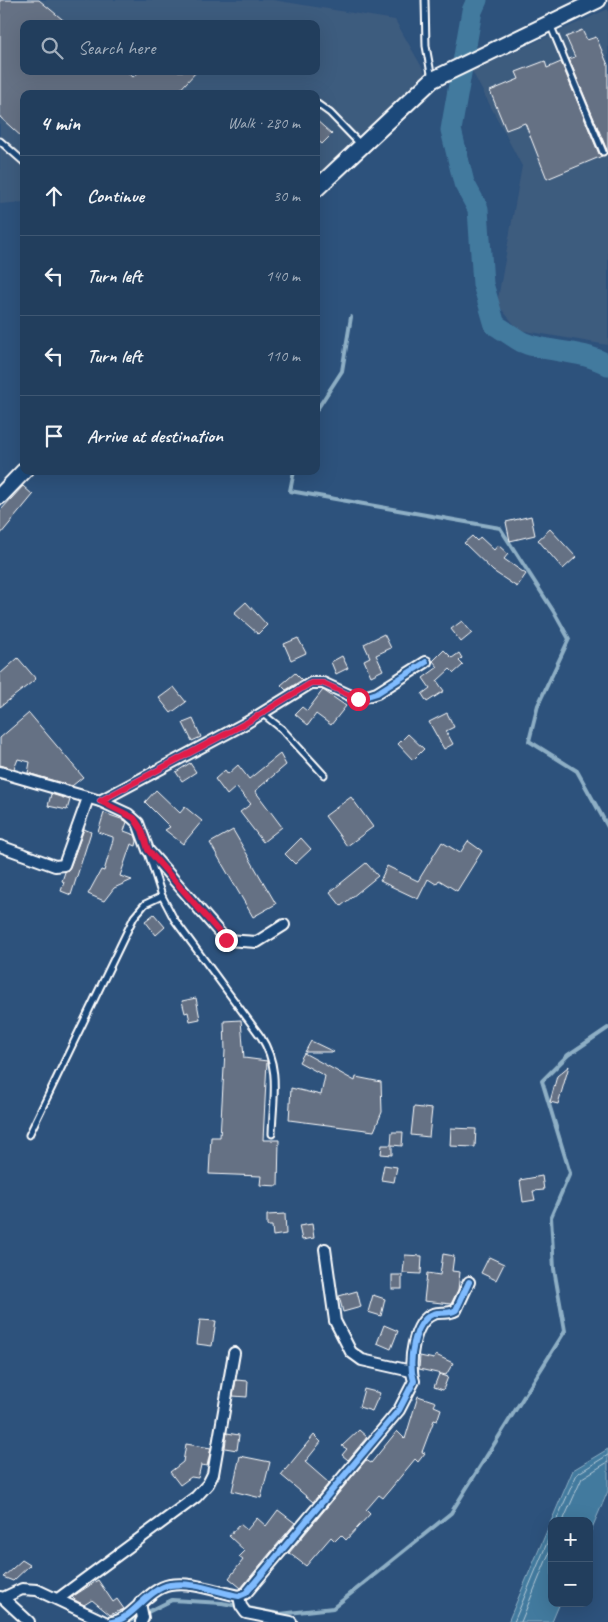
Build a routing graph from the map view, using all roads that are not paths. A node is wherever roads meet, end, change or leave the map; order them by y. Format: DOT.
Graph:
graph roads {
  1 [pos="425,0"];
  2 [pos="598,0"];
  3 [pos="550,24"];
  4 [pos="432,80"];
  5 [pos="320,106"];
  6 [pos="0,140"];
  7 [pos="362,146"];
  8 [pos="603,152"];
  9 [pos="20,158"];
  10 [pos="320,185"];
  11 [pos="20,475"];
  12 [pos="0,496"];
  13 [pos="426,662"];
  14 [pos="262,713"];
  15 [pos="0,772"];
  16 [pos="324,775"];
  17 [pos="88,798"];
  18 [pos="100,801"];
  19 [pos="0,846"];
  20 [pos="148,850"];
  21 [pos="162,896"];
  22 [pos="284,925"];
  23 [pos="272,1134"];
  24 [pos="29,1135"];
  25 [pos="324,1249"];
  26 [pos="469,1282"];
  27 [pos="234,1353"];
  28 [pos="411,1371"];
  29 [pos="239,1596"];
  30 [pos="2,1597"];
  31 [pos="58,1599"];
  32 [pos="140,1603"];
  33 [pos="29,1622"];
  34 [pos="105,1622"];
  35 [pos="112,1622"];
  36 [pos="141,1622"];
  37 [pos="290,1622"];
  1 -- 4 [label="lane"];
  2 -- 3 [label="main road"];
  3 -- 4 [label="main road"];
  3 -- 8 [label="lane"];
  4 -- 7 [label="main road"];
  5 -- 7 [label="lane"];
  6 -- 9 [label="lane"];
  7 -- 10 [label="main road"];
  11 -- 12 [label="main road"];
  13 -- 14 [label="street"];
  14 -- 16 [label="lane"];
  14 -- 18 [label="street"];
  15 -- 17 [label="street"];
  17 -- 18 [label="street"];
  17 -- 19 [label="street"];
  18 -- 20 [label="street"];
  20 -- 21 [label="lane"];
  20 -- 22 [label="street"];
  21 -- 23 [label="lane"];
  21 -- 24 [label="lane"];
  25 -- 28 [label="street"];
  26 -- 28 [label="street"];
  27 -- 31 [label="street"];
  28 -- 29 [label="street"];
  29 -- 32 [label="street"];
  29 -- 37 [label="street"];
  30 -- 31 [label="street"];
  30 -- 33 [label="street"];
  31 -- 34 [label="street"];
  32 -- 35 [label="street"];
  32 -- 36 [label="street"];
}
